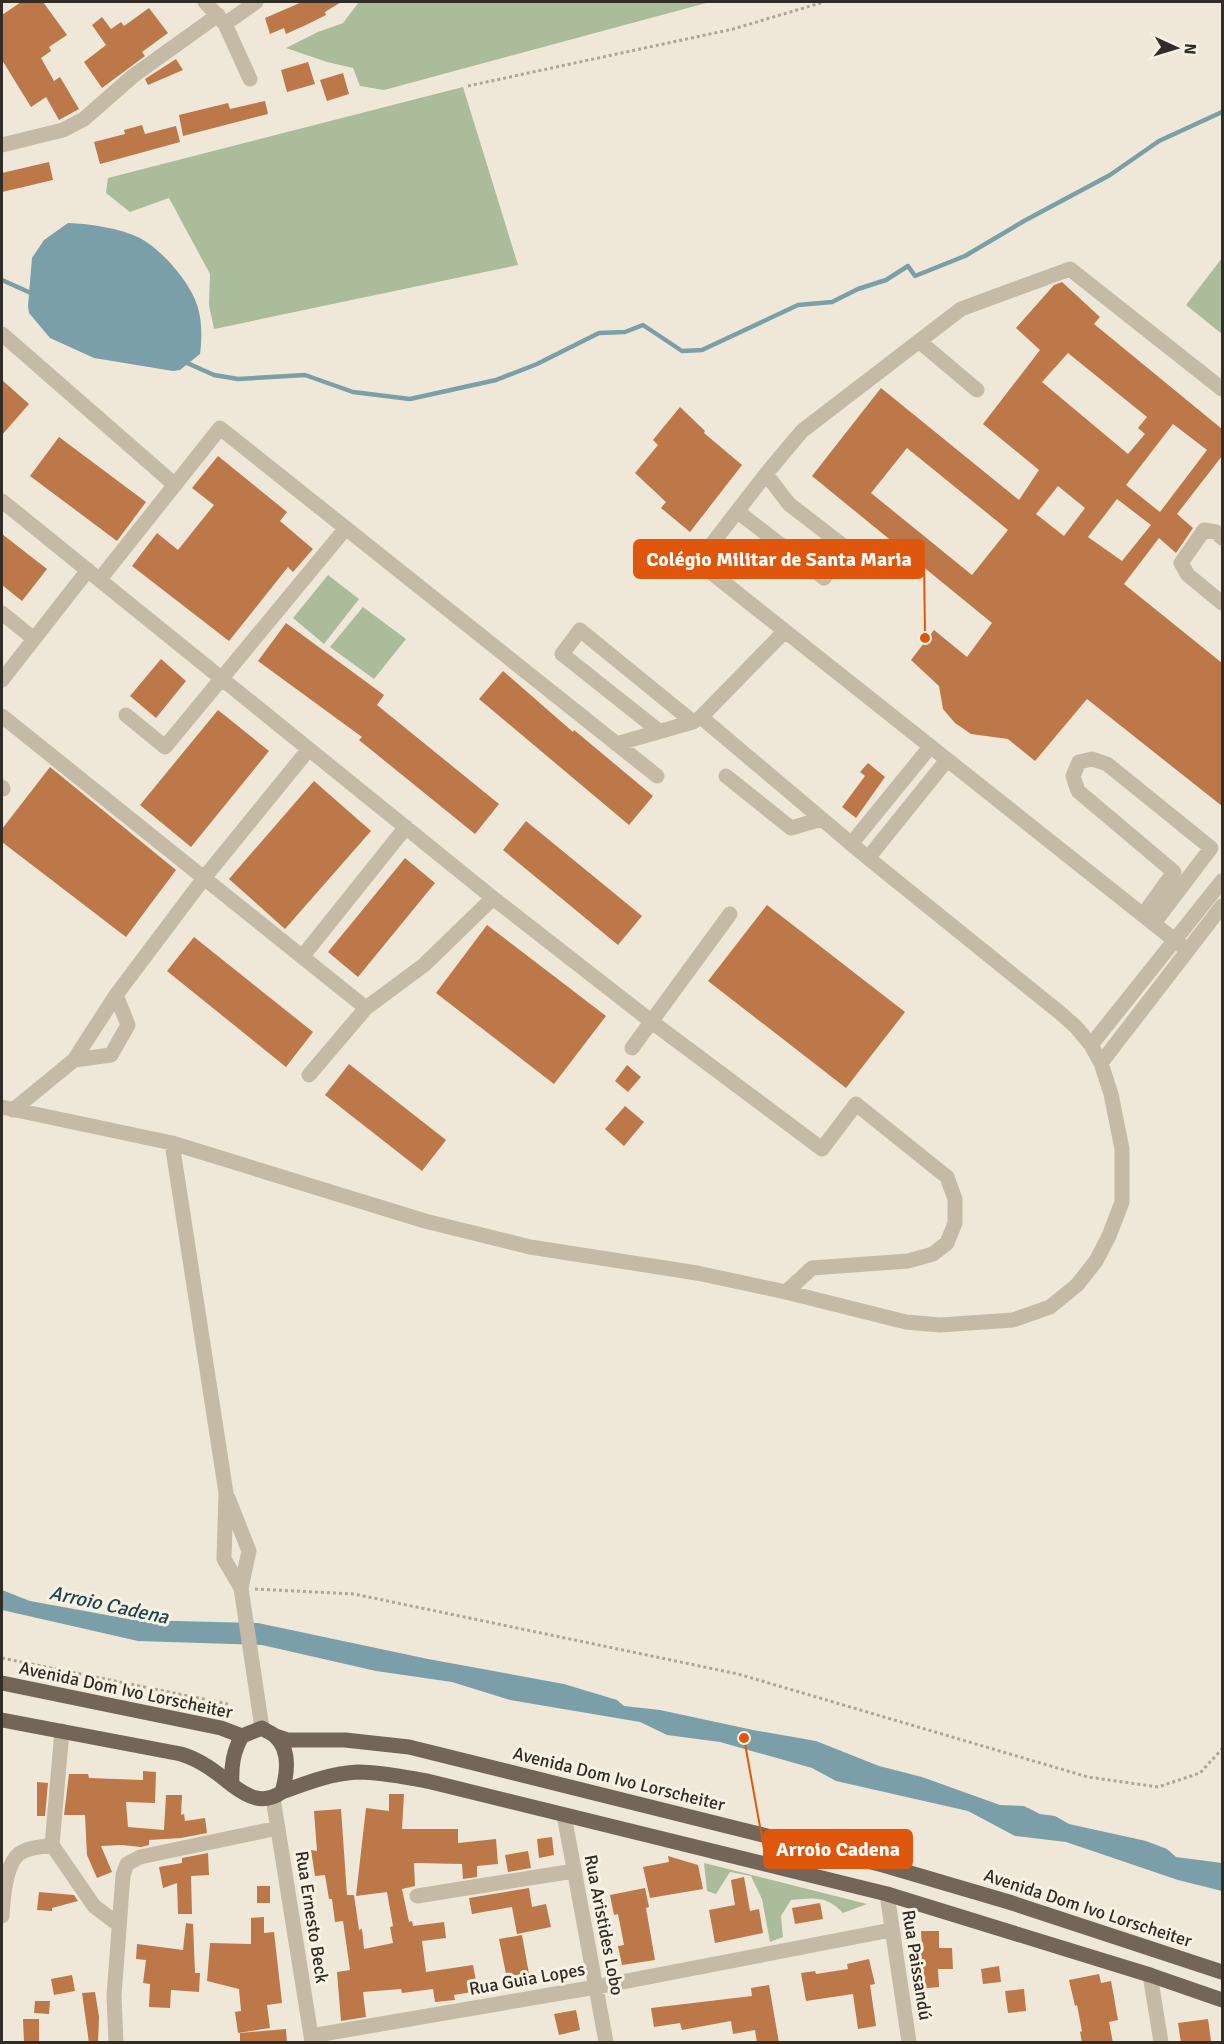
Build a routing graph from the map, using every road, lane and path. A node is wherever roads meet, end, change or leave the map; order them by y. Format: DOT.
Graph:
graph roads {
  1 [pos="205,2"];
  2 [pos="256,2"];
  3 [pos="824,2"];
  4 [pos="222,20"];
  5 [pos="250,79"];
  6 [pos="468,86"];
  7 [pos="2,145"];
  8 [pos="2,334"];
  9 [pos="920,342"];
  10 [pos="1222,389"];
  11 [pos="976,390"];
  12 [pos="766,474"];
  13 [pos="175,485"];
  14 [pos="2,501"];
  15 [pos="738,513"];
  16 [pos="346,528"];
  17 [pos="1222,538"];
  18 [pos="94,575"];
  19 [pos="1222,603"];
  20 [pos="2,614"];
  21 [pos="785,631"];
  22 [pos="34,639"];
  23 [pos="222,678"];
  24 [pos="2,680"];
  25 [pos="126,715"];
  26 [pos="2,716"];
  27 [pos="697,719"];
  28 [pos="659,731"];
  29 [pos="616,744"];
  30 [pos="930,747"];
  31 [pos="309,748"];
  32 [pos="947,760"];
  33 [pos="657,776"];
  34 [pos="726,776"];
  35 [pos="822,819"];
  36 [pos="406,827"];
  37 [pos="851,844"];
  38 [pos="868,858"];
  39 [pos="204,878"];
  40 [pos="1222,881"];
  41 [pos="493,898"];
  42 [pos="1222,906"];
  43 [pos="730,914"];
  44 [pos="1148,919"];
  45 [pos="1181,945"];
  46 [pos="302,957"];
  47 [pos="116,995"];
  48 [pos="366,1008"];
  49 [pos="652,1022"];
  50 [pos="1091,1045"];
  51 [pos="632,1048"];
  52 [pos="74,1060"];
  53 [pos="1101,1063"];
  54 [pos="309,1075"];
  55 [pos="7,1108"];
  56 [pos="172,1143"];
  57 [pos="786,1292"];
  58 [pos="226,1493"];
  59 [pos="241,1588"];
  60 [pos="2,1658"];
  61 [pos="2,1683"];
  62 [pos="228,1704"];
  63 [pos="2,1720"];
  64 [pos="62,1731"];
  65 [pos="269,1732"];
  66 [pos="242,1736"];
  67 [pos="1222,1749"];
  68 [pos="232,1785"];
  69 [pos="277,1795"];
  70 [pos="564,1815"];
  71 [pos="278,1828"];
  72 [pos="52,1845"];
  73 [pos="574,1871"];
  74 [pos="887,1894"];
  75 [pos="417,1896"];
  76 [pos="2,1916"];
  77 [pos="119,1925"];
  78 [pos="891,1930"];
  79 [pos="1222,1972"];
  80 [pos="1150,1975"];
  81 [pos="596,1988"];
  82 [pos="1222,2000"];
  83 [pos="312,2039"];
  84 [pos="116,2043"];
  85 [pos="606,2043"];
  86 [pos="909,2043"];
  87 [pos="1161,2043"];
  1 -- 4 [label="street"];
  2 -- 4 [label="street"];
  3 -- 6 [label="path"];
  4 -- 5 [label="street"];
  4 -- 7 [label="street"];
  8 -- 13 [label="street"];
  9 -- 10 [label="street"];
  9 -- 11 [label="street"];
  9 -- 12 [label="street"];
  12 -- 15 [label="street"];
  12 -- 15 [label="street"];
  13 -- 16 [label="street"];
  13 -- 18 [label="street"];
  14 -- 18 [label="street"];
  15 -- 21 [label="street"];
  16 -- 23 [label="street"];
  16 -- 29 [label="street"];
  17 -- 19 [label="street"];
  18 -- 22 [label="street"];
  18 -- 23 [label="street"];
  20 -- 22 [label="street"];
  21 -- 27 [label="street"];
  21 -- 30 [label="street"];
  22 -- 24 [label="street"];
  23 -- 25 [label="street"];
  23 -- 31 [label="street"];
  26 -- 39 [label="street"];
  27 -- 28 [label="street"];
  27 -- 28 [label="street"];
  27 -- 35 [label="street"];
  28 -- 29 [label="street"];
  29 -- 33 [label="street"];
  30 -- 32 [label="street"];
  30 -- 37 [label="street"];
  31 -- 36 [label="street"];
  31 -- 39 [label="street"];
  32 -- 38 [label="street"];
  32 -- 44 [label="street"];
  34 -- 35 [label="street"];
  35 -- 37 [label="street"];
  36 -- 41 [label="street"];
  36 -- 46 [label="street"];
  37 -- 38 [label="street"];
  38 -- 50 [label="street"];
  39 -- 46 [label="street"];
  39 -- 47 [label="street"];
  40 -- 45 [label="street"];
  41 -- 48 [label="street"];
  41 -- 49 [label="street"];
  42 -- 45 [label="street"];
  43 -- 49 [label="street"];
  44 -- 44 [label="street"];
  44 -- 45 [label="street"];
  45 -- 50 [label="street"];
  45 -- 53 [label="street"];
  46 -- 48 [label="street"];
  47 -- 52 [label="street"];
  47 -- 52 [label="street"];
  48 -- 54 [label="street"];
  49 -- 51 [label="street"];
  49 -- 57 [label="street"];
  50 -- 53 [label="street"];
  52 -- 55 [label="street"];
  53 -- 57 [label="street"];
  55 -- 56 [label="street"];
  56 -- 57 [label="street"];
  56 -- 58 [label="street"];
  58 -- 59 [label="street"];
  58 -- 59 [label="street"];
  59 -- 65 [label="street"];
  59 -- 67 [label="path"];
  60 -- 62 [label="path"];
  61 -- 66 [label="main road, Avenida Dom Ivo Lorscheiter"];
  63 -- 64 [label="main road"];
  64 -- 68 [label="main road"];
  64 -- 72 [label="street"];
  65 -- 66 [label="main road, Avenida Dom Ivo Lorscheiter"];
  65 -- 69 [label="main road"];
  65 -- 79 [label="main road, Avenida Dom Ivo Lorscheiter"];
  66 -- 68 [label="main road, Avenida Dom Ivo Lorscheiter"];
  68 -- 69 [label="main road"];
  69 -- 70 [label="main road"];
  69 -- 71 [label="street, Rua Ernesto Beck"];
  70 -- 73 [label="street, Rua Aristides Lobo"];
  70 -- 74 [label="main road"];
  71 -- 77 [label="street"];
  71 -- 83 [label="street, Rua Ernesto Beck"];
  72 -- 76 [label="street"];
  72 -- 77 [label="street"];
  73 -- 75 [label="street"];
  73 -- 81 [label="street, Rua Aristides Lobo"];
  74 -- 78 [label="street, Rua Paissandú"];
  74 -- 80 [label="main road"];
  77 -- 84 [label="street"];
  78 -- 81 [label="street, Rua Guia Lopes"];
  78 -- 86 [label="street, Rua Paissandú"];
  80 -- 82 [label="main road"];
  80 -- 87 [label="street"];
  81 -- 83 [label="street, Rua Guia Lopes"];
  81 -- 85 [label="street, Rua Aristides Lobo"];
}
